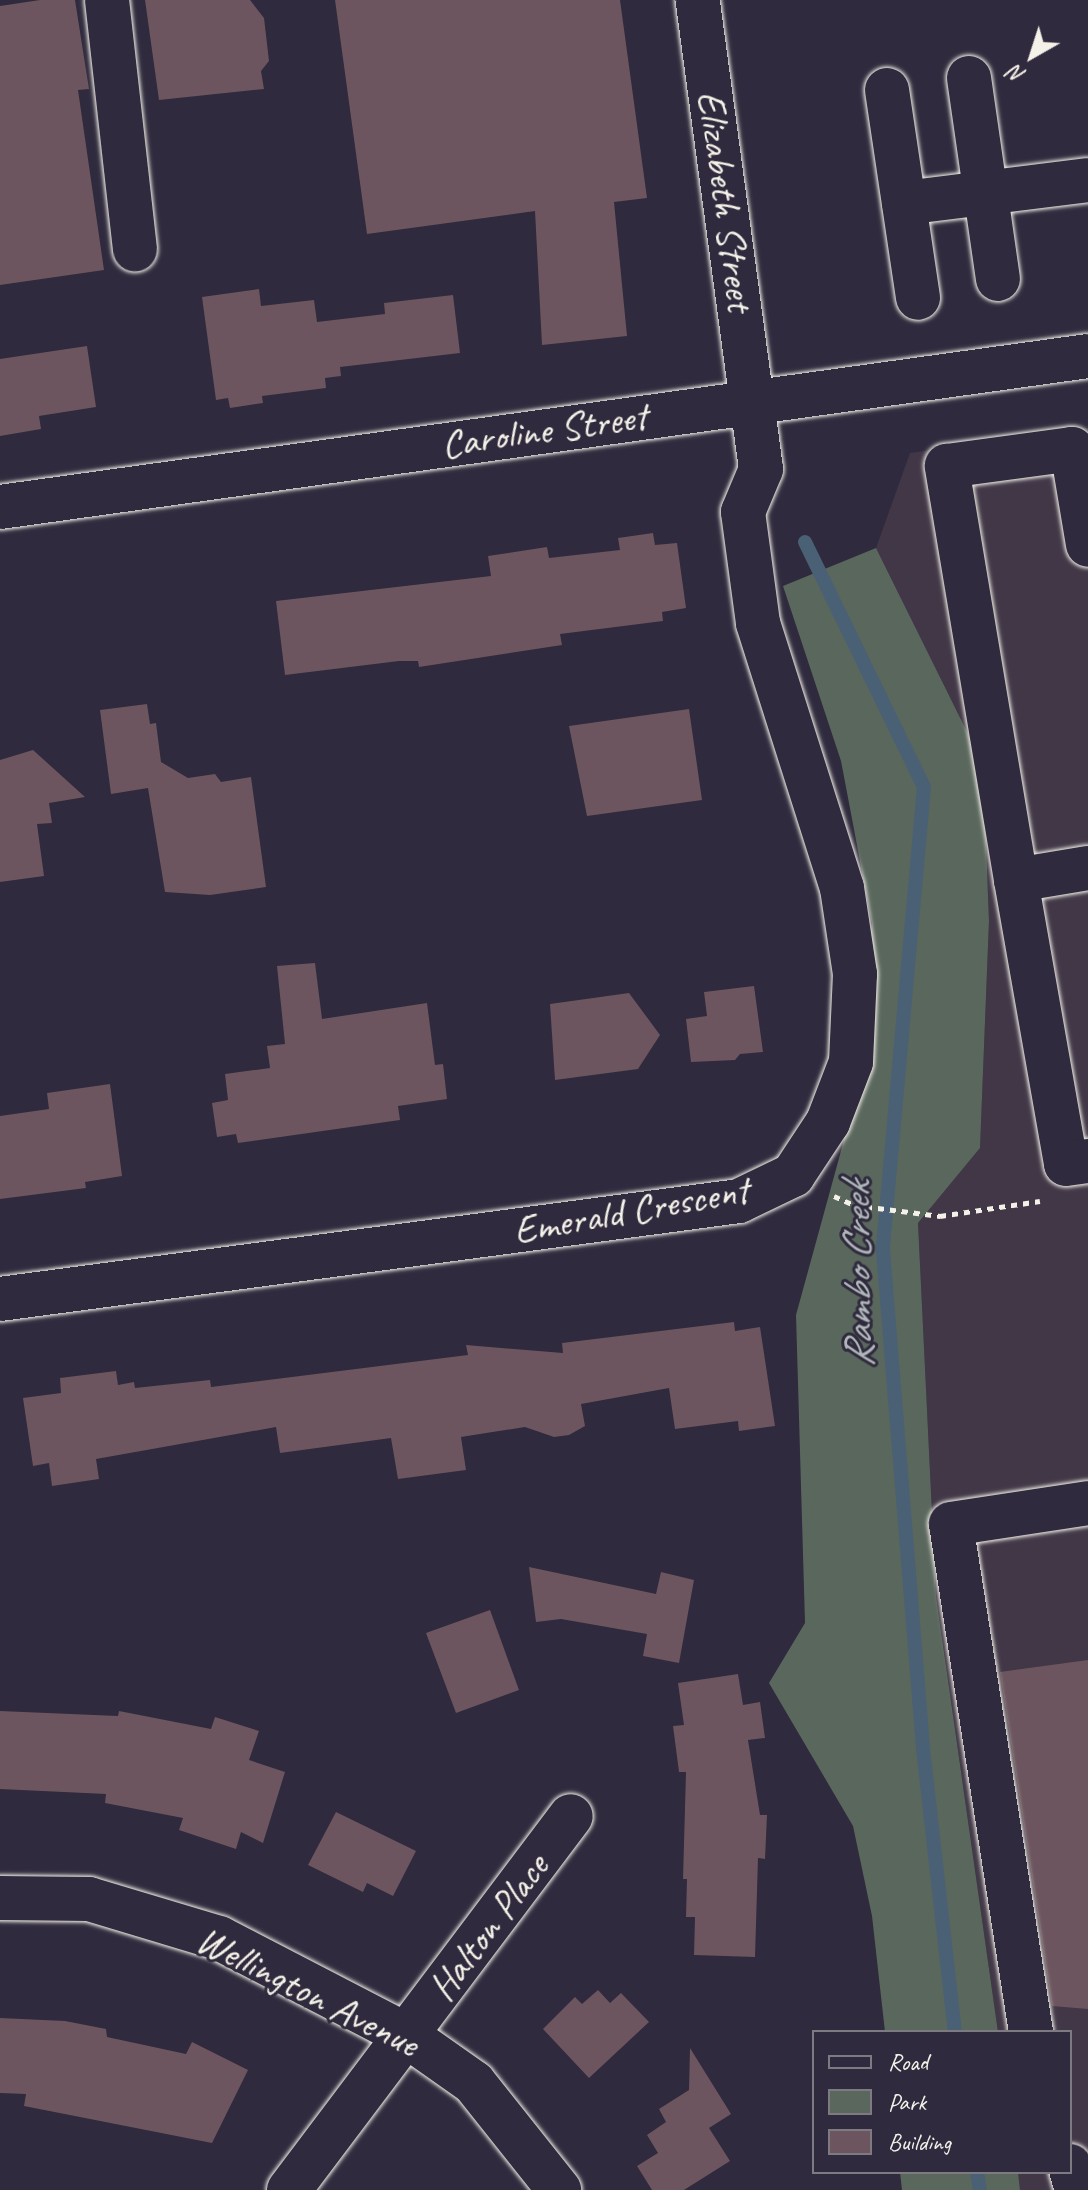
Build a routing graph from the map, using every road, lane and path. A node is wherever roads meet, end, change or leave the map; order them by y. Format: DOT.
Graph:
graph roads {
  1 [pos="107,0"];
  2 [pos="698,0"];
  3 [pos="969,78"];
  4 [pos="887,90"];
  5 [pos="1088,180"];
  6 [pos="986,192"];
  7 [pos="904,203"];
  8 [pos="135,249"];
  9 [pos="998,279"];
  10 [pos="918,298"];
  11 [pos="1088,356"];
  12 [pos="754,402"];
  13 [pos="0,507"];
  14 [pos="1088,545"];
  15 [pos="1088,868"];
  16 [pos="1016,880"];
  17 [pos="1088,1161"];
  18 [pos="1044,1200"];
  19 [pos="854,1205"];
  20 [pos="0,1299"];
  21 [pos="1088,1503"];
  22 [pos="571,1816"];
  23 [pos="0,1898"];
  24 [pos="1031,2030"];
  25 [pos="406,2035"];
  26 [pos="289,2190"];
  27 [pos="559,2190"];
  1 -- 8 [label="street"];
  2 -- 12 [label="street, Elizabeth Street"];
  3 -- 6 [label="street"];
  4 -- 7 [label="street"];
  5 -- 6 [label="street"];
  6 -- 7 [label="street"];
  6 -- 9 [label="street"];
  7 -- 10 [label="street"];
  11 -- 12 [label="street, Caroline Street"];
  12 -- 13 [label="street, Caroline Street"];
  12 -- 20 [label="street, Emerald Crescent"];
  14 -- 16 [label="street"];
  15 -- 16 [label="street"];
  16 -- 17 [label="street"];
  18 -- 19 [label="path"];
  21 -- 24 [label="street"];
  22 -- 25 [label="street, Halton Place"];
  23 -- 25 [label="street, Wellington Avenue"];
  25 -- 26 [label="street, Halton Place"];
  25 -- 27 [label="street, Wellington Avenue"];
}
